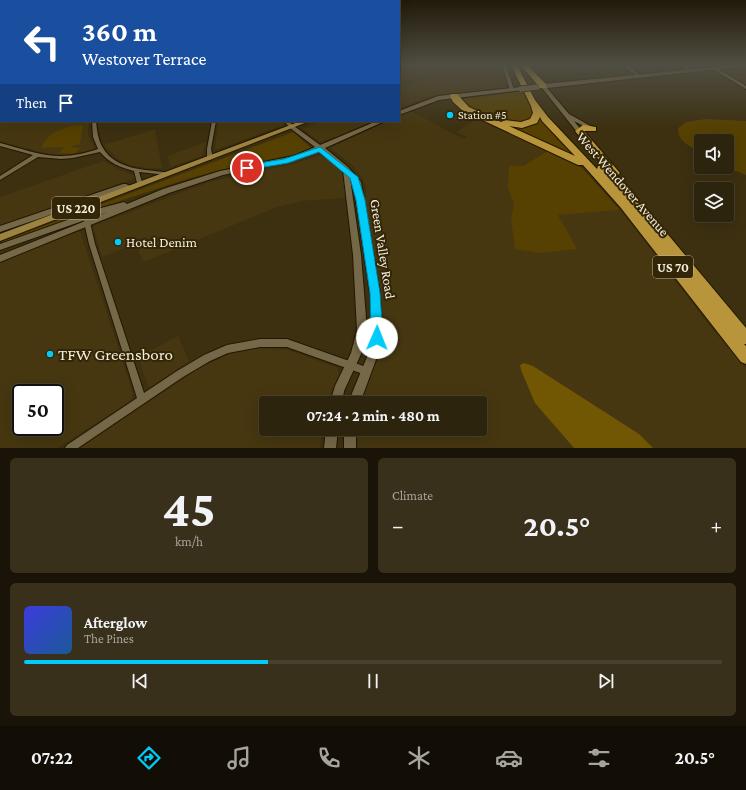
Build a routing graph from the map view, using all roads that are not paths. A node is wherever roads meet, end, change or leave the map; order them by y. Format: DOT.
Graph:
graph roads {
  1 [pos="511,86"];
  2 [pos="525,86"];
  3 [pos="531,86"];
  4 [pos="550,86"];
  5 [pos="540,87"];
  6 [pos="512,90"];
  7 [pos="454,96"];
  8 [pos="535,105"];
  9 [pos="400,113"];
  10 [pos="564,113"];
  11 [pos="94,122"];
  12 [pos="214,122"];
  13 [pos="301,122"];
  14 [pos="380,122"];
  15 [pos="289,124"];
  16 [pos="593,129"];
  17 [pos="579,131"];
  18 [pos="0,144"];
  19 [pos="320,149"];
  20 [pos="102,150"];
  21 [pos="37,155"];
  22 [pos="210,158"];
  23 [pos="136,170"];
  24 [pos="346,171"];
  25 [pos="166,174"];
  26 [pos="0,178"];
  27 [pos="600,178"];
  28 [pos="152,179"];
  29 [pos="139,182"];
  30 [pos="87,220"];
  31 [pos="48,230"];
  32 [pos="0,236"];
  33 [pos="666,240"];
  34 [pos="0,247"];
  35 [pos="0,258"];
  36 [pos="746,338"];
  37 [pos="746,357"];
  38 [pos="351,365"];
  39 [pos="366,371"];
  40 [pos="339,396"];
  41 [pos="357,396"];
  42 [pos="142,399"];
  43 [pos="331,436"];
  44 [pos="350,436"];
  45 [pos="70,448"];
  46 [pos="330,448"];
  47 [pos="350,448"];
  1 -- 6 [label="street"];
  2 -- 8 [label="highway, West Wendover Avenue / US 70"];
  3 -- 33 [label="highway, West Wendover Avenue / US 70"];
  4 -- 5 [label="main road"];
  5 -- 6 [label="main road, bridge"];
  5 -- 10 [label="main road"];
  6 -- 7 [label="main road"];
  7 -- 8 [label="highway"];
  7 -- 9 [label="main road"];
  7 -- 27 [label="highway"];
  8 -- 27 [label="highway, West Wendover Avenue / US 70"];
  10 -- 16 [label="main road"];
  10 -- 17 [label="main road"];
  11 -- 20 [label="street"];
  12 -- 22 [label="street"];
  13 -- 15 [label="main road, US 220"];
  14 -- 19 [label="main road"];
  15 -- 19 [label="main road, Green Valley Road"];
  15 -- 22 [label="main road, US 220"];
  16 -- 17 [label="highway"];
  17 -- 33 [label="highway"];
  18 -- 21 [label="street"];
  19 -- 24 [label="main road, Green Valley Road"];
  19 -- 30 [label="main road"];
  20 -- 21 [label="street"];
  20 -- 23 [label="street"];
  21 -- 26 [label="street"];
  22 -- 25 [label="main road, US 220"];
  23 -- 25 [label="street"];
  23 -- 29 [label="street"];
  24 -- 38 [label="main road, Green Valley Road"];
  24 -- 39 [label="main road, Green Valley Road"];
  25 -- 28 [label="main road, US 220"];
  27 -- 37 [label="highway, West Wendover Avenue / US 70"];
  28 -- 29 [label="main road, US 220"];
  28 -- 32 [label="main road, US 220"];
  29 -- 32 [label="main road, US 220"];
  30 -- 31 [label="main road"];
  30 -- 35 [label="main road"];
  30 -- 42 [label="street"];
  31 -- 34 [label="main road"];
  31 -- 35 [label="main road"];
  33 -- 36 [label="highway, West Wendover Avenue / US 70"];
  38 -- 39 [label="street"];
  38 -- 40 [label="main road, Green Valley Road"];
  38 -- 42 [label="street"];
  39 -- 41 [label="main road, Green Valley Road"];
  42 -- 45 [label="street"];
  43 -- 46 [label="main road"];
  44 -- 47 [label="main road"];
}
